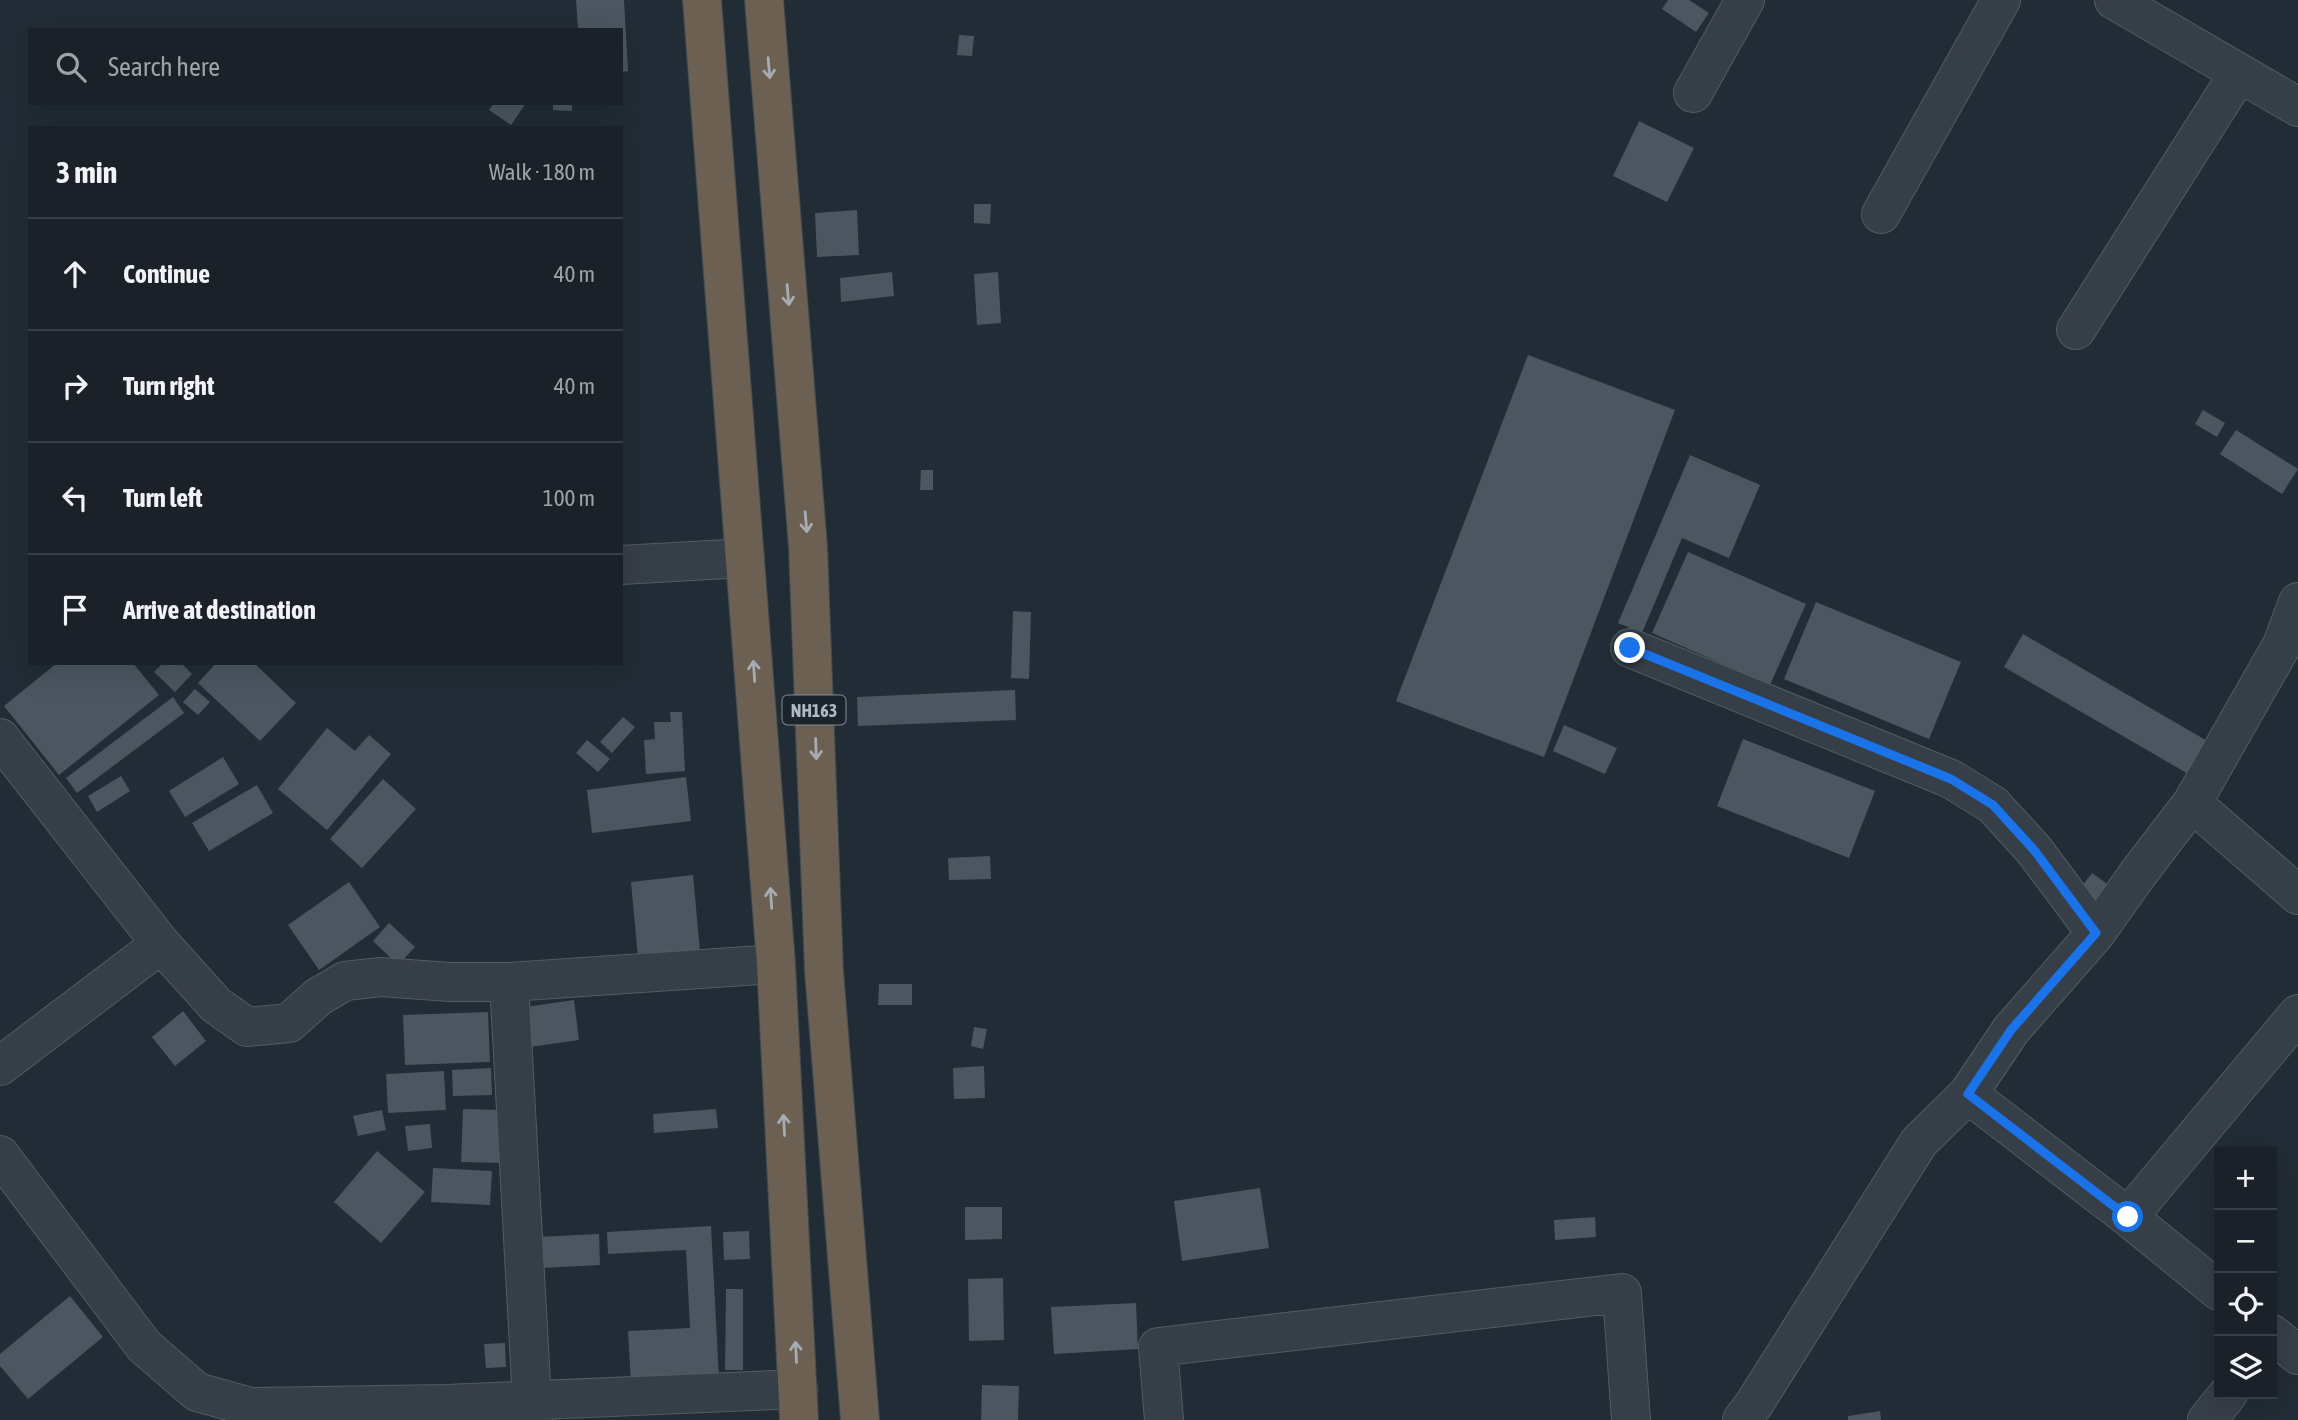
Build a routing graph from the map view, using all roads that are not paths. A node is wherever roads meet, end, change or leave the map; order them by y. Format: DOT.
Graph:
graph roads {
  1 [pos="702,0"];
  2 [pos="764,0"];
  3 [pos="1745,0"];
  4 [pos="2001,0"];
  5 [pos="2114,0"];
  6 [pos="2239,73"];
  7 [pos="1693,93"];
  8 [pos="2298,107"];
  9 [pos="1881,214"];
  10 [pos="2076,330"];
  11 [pos="745,558"];
  12 [pos="623,565"];
  13 [pos="2298,602"];
  14 [pos="1630,648"];
  15 [pos="0,738"];
  16 [pos="2192,803"];
  17 [pos="2298,895"];
  18 [pos="2096,933"];
  19 [pos="161,944"];
  20 [pos="776,964"];
  21 [pos="509,982"];
  22 [pos="2298,1014"];
  23 [pos="0,1066"];
  24 [pos="1968,1094"];
  25 [pos="0,1155"];
  26 [pos="2128,1217"];
  27 [pos="2214,1288"];
  28 [pos="2224,1399"];
  29 [pos="798,1404"];
  30 [pos="532,1410"];
  31 [pos="334,1412"];
  32 [pos="1755,1415"];
  33 [pos="860,1420"];
  34 [pos="1164,1420"];
  35 [pos="1631,1420"];
  36 [pos="2207,1420"];
  1 -- 11 [label="highway, NH163"];
  2 -- 33 [label="highway, NH163, one-way"];
  3 -- 7 [label="street"];
  4 -- 9 [label="street"];
  5 -- 6 [label="street"];
  6 -- 8 [label="street"];
  6 -- 10 [label="street"];
  11 -- 12 [label="street"];
  20 -- 11 [label="highway, NH163, one-way"];
  13 -- 16 [label="street"];
  14 -- 18 [label="street"];
  15 -- 19 [label="street"];
  16 -- 17 [label="street"];
  16 -- 18 [label="street"];
  18 -- 24 [label="street"];
  19 -- 21 [label="street"];
  19 -- 23 [label="street"];
  20 -- 21 [label="street"];
  29 -- 20 [label="highway, NH163, one-way"];
  21 -- 30 [label="street"];
  22 -- 26 [label="street"];
  24 -- 26 [label="street"];
  24 -- 32 [label="street"];
  25 -- 31 [label="street"];
  26 -- 27 [label="street"];
  28 -- 36 [label="street"];
  29 -- 30 [label="street"];
  30 -- 31 [label="street"];
  34 -- 35 [label="street"];
}
